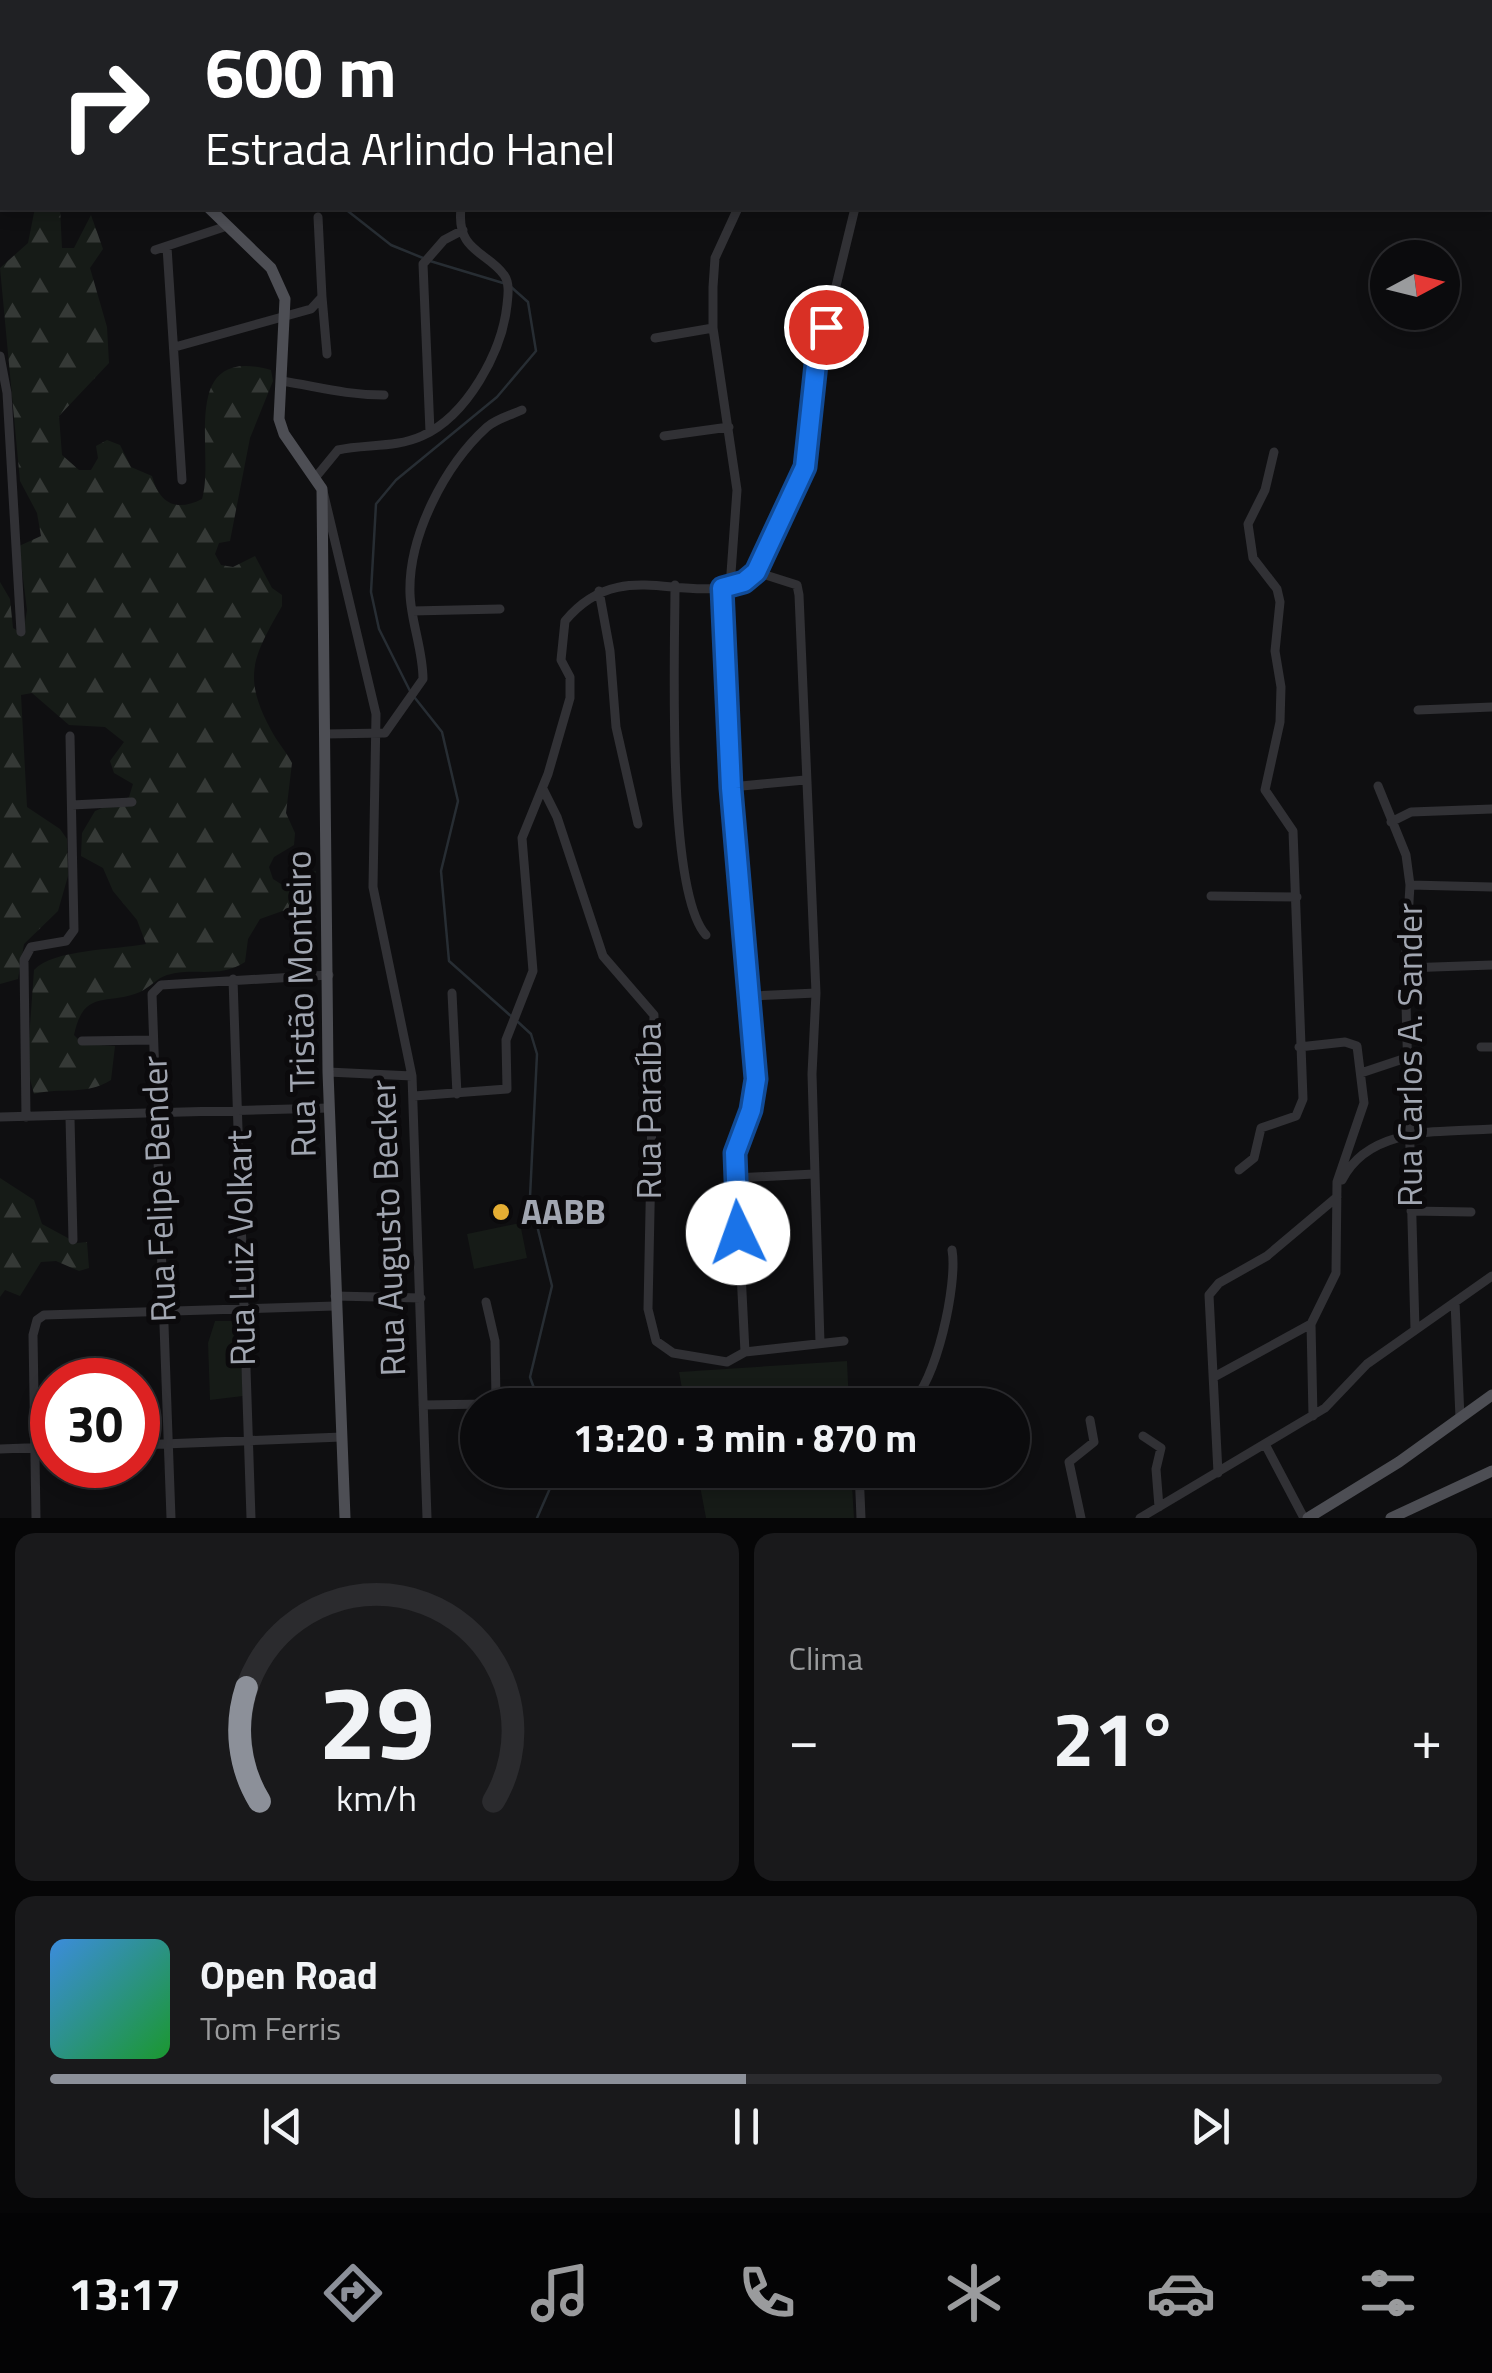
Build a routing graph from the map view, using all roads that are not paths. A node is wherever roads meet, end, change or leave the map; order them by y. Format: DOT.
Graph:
graph roads {
  1 [pos="211,210"];
  2 [pos="461,210"];
  3 [pos="737,210"];
  4 [pos="854,210"];
  5 [pos="318,217"];
  6 [pos="227,226"];
  7 [pos="463,230"];
  8 [pos="167,247"];
  9 [pos="155,250"];
  10 [pos="322,298"];
  11 [pos="288,318"];
  12 [pos="713,328"];
  13 [pos="654,338"];
  14 [pos="175,347"];
  15 [pos="327,354"];
  16 [pos="0,356"];
  17 [pos="282,381"];
  18 [pos="384,395"];
  19 [pos="522,410"];
  20 [pos="730,427"];
  21 [pos="430,432"];
  22 [pos="664,436"];
  23 [pos="1274,452"];
  24 [pos="182,480"];
  25 [pos="318,484"];
  26 [pos="756,572"];
  27 [pos="675,586"];
  28 [pos="726,587"];
  29 [pos="599,591"];
  30 [pos="500,609"];
  31 [pos="412,611"];
  32 [pos="21,632"];
  33 [pos="1492,707"];
  34 [pos="1418,710"];
  35 [pos="324,734"];
  36 [pos="375,735"];
  37 [pos="70,736"];
  38 [pos="805,780"];
  39 [pos="1378,786"];
  40 [pos="731,788"];
  41 [pos="543,789"];
  42 [pos="132,802"];
  43 [pos="72,805"];
  44 [pos="1492,809"];
  45 [pos="1392,822"];
  46 [pos="638,824"];
  47 [pos="1410,885"];
  48 [pos="1492,887"];
  49 [pos="1211,896"];
  50 [pos="1297,898"];
  51 [pos="706,935"];
  52 [pos="1492,966"];
  53 [pos="1405,968"];
  54 [pos="329,974"];
  55 [pos="233,979"];
  56 [pos="452,993"];
  57 [pos="816,993"];
  58 [pos="752,996"];
  59 [pos="152,1040"];
  60 [pos="82,1041"];
  61 [pos="1299,1047"];
  62 [pos="1409,1058"];
  63 [pos="328,1072"];
  64 [pos="1362,1073"];
  65 [pos="412,1076"];
  66 [pos="457,1094"];
  67 [pos="414,1096"];
  68 [pos="329,1108"];
  69 [pos="238,1111"];
  70 [pos="156,1115"];
  71 [pos="0,1117"];
  72 [pos="26,1117"];
  73 [pos="70,1118"];
  74 [pos="1492,1129"];
  75 [pos="1410,1134"];
  76 [pos="1239,1170"];
  77 [pos="814,1174"];
  78 [pos="736,1178"];
  79 [pos="1337,1194"];
  80 [pos="1411,1211"];
  81 [pos="1471,1212"];
  82 [pos="73,1240"];
  83 [pos="952,1250"];
  84 [pos="1492,1276"];
  85 [pos="421,1298"];
  86 [pos="335,1301"];
  87 [pos="486,1302"];
  88 [pos="1456,1302"];
  89 [pos="242,1307"];
  90 [pos="164,1312"];
  91 [pos="1311,1324"];
  92 [pos="1415,1329"];
  93 [pos="820,1342"];
  94 [pos="844,1342"];
  95 [pos="745,1352"];
  96 [pos="33,1358"];
  97 [pos="1214,1377"];
  98 [pos="923,1388"];
  99 [pos="1492,1395"];
  100 [pos="423,1405"];
  101 [pos="1313,1416"];
  102 [pos="1460,1418"];
  103 [pos="1090,1420"];
  104 [pos="1143,1436"];
  105 [pos="342,1438"];
  106 [pos="247,1442"];
  107 [pos="160,1444"];
  108 [pos="168,1444"];
  109 [pos="1266,1446"];
  110 [pos="0,1448"];
  111 [pos="30,1448"];
  112 [pos="1492,1471"];
  113 [pos="1218,1473"];
  114 [pos="35,1488"];
  115 [pos="860,1488"];
  116 [pos="1158,1511"];
  117 [pos="36,1518"];
  118 [pos="170,1518"];
  119 [pos="250,1518"];
  120 [pos="345,1518"];
  121 [pos="427,1518"];
  122 [pos="861,1518"];
  123 [pos="1082,1518"];
  124 [pos="1140,1518"];
  125 [pos="1306,1518"];
  126 [pos="1390,1518"];
  1 -- 6 [label="main road, Rua Augusto Becker"];
  2 -- 7 [label="street"];
  3 -- 12 [label="street"];
  4 -- 26 [label="street"];
  5 -- 10 [label="street"];
  6 -- 8 [label="street"];
  6 -- 11 [label="main road, Rua Augusto Becker"];
  7 -- 21 [label="street"];
  7 -- 21 [label="street"];
  8 -- 9 [label="street"];
  8 -- 14 [label="street"];
  10 -- 11 [label="street"];
  10 -- 15 [label="street"];
  11 -- 14 [label="street"];
  11 -- 17 [label="main road, Rua Augusto Becker"];
  12 -- 13 [label="street"];
  12 -- 20 [label="street"];
  14 -- 24 [label="street"];
  16 -- 32 [label="street"];
  17 -- 18 [label="street"];
  17 -- 25 [label="main road, Rua Augusto Becker"];
  19 -- 31 [label="street"];
  20 -- 22 [label="street"];
  20 -- 28 [label="street"];
  21 -- 25 [label="street"];
  23 -- 50 [label="street"];
  25 -- 35 [label="main road, Rua Tristão Monteiro"];
  25 -- 36 [label="street, Rua Augusto Becker"];
  26 -- 28 [label="street"];
  26 -- 38 [label="street"];
  27 -- 28 [label="street"];
  27 -- 29 [label="street"];
  27 -- 51 [label="street"];
  28 -- 40 [label="street"];
  29 -- 41 [label="street"];
  29 -- 46 [label="street"];
  30 -- 31 [label="street"];
  31 -- 36 [label="street"];
  33 -- 34 [label="street"];
  35 -- 36 [label="street"];
  35 -- 54 [label="main road, Rua Tristão Monteiro"];
  36 -- 65 [label="street, Rua Augusto Becker"];
  37 -- 43 [label="street"];
  38 -- 40 [label="street"];
  38 -- 57 [label="street"];
  39 -- 45 [label="street, Rua Carlos A. Sander"];
  40 -- 58 [label="street"];
  41 -- 66 [label="street"];
  41 -- 95 [label="street, Rua Paraíba"];
  42 -- 43 [label="street"];
  43 -- 72 [label="street"];
  44 -- 45 [label="street"];
  45 -- 47 [label="street, Rua Carlos A. Sander"];
  47 -- 48 [label="street"];
  47 -- 53 [label="street, Rua Carlos A. Sander"];
  49 -- 50 [label="street"];
  50 -- 61 [label="street"];
  52 -- 53 [label="street"];
  53 -- 62 [label="street, Rua Carlos A. Sander"];
  54 -- 55 [label="street"];
  54 -- 63 [label="main road, Rua Tristão Monteiro"];
  55 -- 59 [label="street, Rua Felipe Bender"];
  55 -- 69 [label="street, Rua Luiz Volkart"];
  56 -- 66 [label="street"];
  57 -- 58 [label="street"];
  57 -- 77 [label="street"];
  58 -- 78 [label="street"];
  59 -- 60 [label="street"];
  59 -- 70 [label="street, Rua Felipe Bender"];
  61 -- 64 [label="street"];
  61 -- 76 [label="street"];
  62 -- 64 [label="street"];
  62 -- 75 [label="street, Rua Carlos A. Sander"];
  63 -- 65 [label="street"];
  63 -- 68 [label="main road, Rua Tristão Monteiro"];
  64 -- 79 [label="street"];
  65 -- 67 [label="street, Rua Augusto Becker"];
  66 -- 67 [label="street"];
  67 -- 85 [label="street, Rua Augusto Becker"];
  68 -- 69 [label="street"];
  68 -- 86 [label="main road, Rua Tristão Monteiro"];
  69 -- 70 [label="street"];
  69 -- 89 [label="street, Rua Luiz Volkart"];
  70 -- 73 [label="street"];
  70 -- 90 [label="street, Rua Felipe Bender"];
  71 -- 72 [label="street"];
  72 -- 73 [label="street"];
  73 -- 82 [label="street"];
  74 -- 75 [label="street"];
  75 -- 79 [label="street"];
  75 -- 80 [label="street, Rua Carlos A. Sander"];
  77 -- 78 [label="street"];
  77 -- 93 [label="street"];
  78 -- 95 [label="street"];
  79 -- 91 [label="street"];
  79 -- 97 [label="street"];
  80 -- 81 [label="street"];
  80 -- 92 [label="street, Rua Carlos A. Sander"];
  83 -- 98 [label="street"];
  84 -- 88 [label="street"];
  85 -- 86 [label="street"];
  85 -- 100 [label="street, Rua Augusto Becker"];
  86 -- 89 [label="street"];
  86 -- 105 [label="main road, Rua Tristão Monteiro"];
  87 -- 100 [label="street"];
  88 -- 92 [label="street"];
  88 -- 102 [label="street"];
  89 -- 90 [label="street"];
  89 -- 106 [label="street, Rua Luiz Volkart"];
  90 -- 96 [label="street"];
  90 -- 108 [label="street, Rua Felipe Bender"];
  91 -- 97 [label="street"];
  91 -- 101 [label="street"];
  92 -- 101 [label="street"];
  93 -- 94 [label="street"];
  93 -- 95 [label="street"];
  97 -- 113 [label="street"];
  99 -- 102 [label="main road"];
  100 -- 121 [label="street, Rua Augusto Becker"];
  101 -- 109 [label="street"];
  102 -- 125 [label="main road"];
  103 -- 123 [label="street"];
  104 -- 116 [label="street"];
  105 -- 106 [label="street"];
  105 -- 120 [label="main road, Rua Tristão Monteiro"];
  106 -- 108 [label="street"];
  106 -- 119 [label="street, Rua Luiz Volkart"];
  107 -- 108 [label="street"];
  108 -- 118 [label="street, Rua Felipe Bender"];
  109 -- 113 [label="street"];
  109 -- 125 [label="street"];
  110 -- 111 [label="street"];
  112 -- 126 [label="main road"];
  113 -- 116 [label="street"];
  114 -- 117 [label="street"];
  115 -- 122 [label="street"];
  116 -- 124 [label="street"];
}
